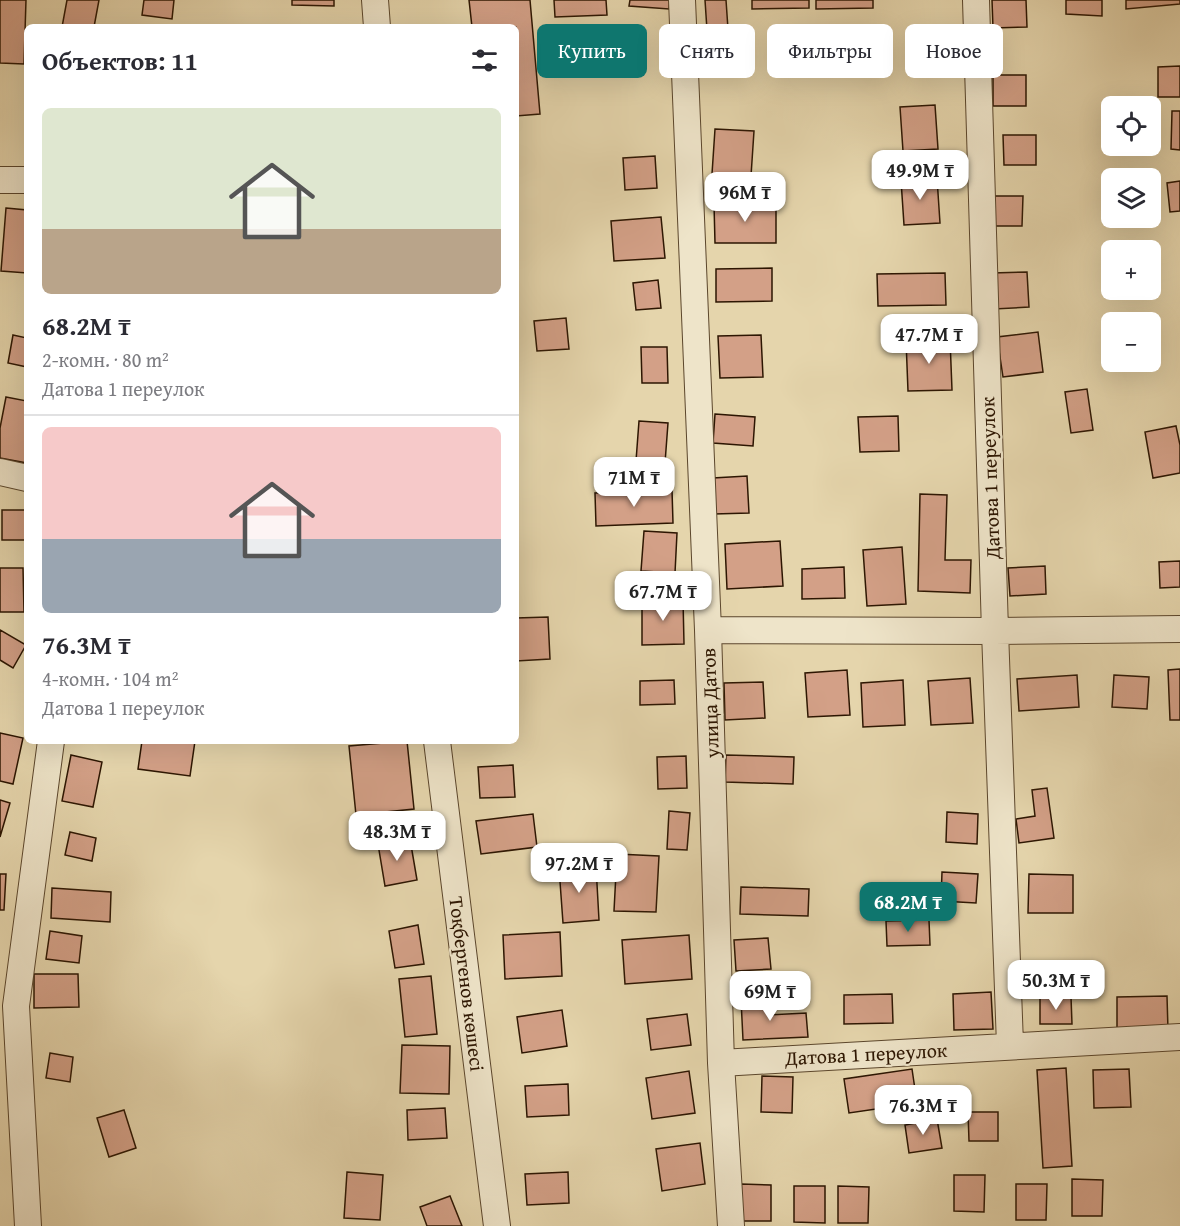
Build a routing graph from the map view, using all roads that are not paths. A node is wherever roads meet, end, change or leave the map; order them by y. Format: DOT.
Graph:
graph roads {
  1 [pos="375,0"];
  2 [pos="682,0"];
  3 [pos="976,0"];
  4 [pos="377,24"];
  5 [pos="0,180"];
  6 [pos="24,180"];
  7 [pos="0,472"];
  8 [pos="24,477"];
  9 [pos="1180,629"];
  10 [pos="708,630"];
  11 [pos="994,631"];
  12 [pos="51,744"];
  13 [pos="437,744"];
  14 [pos="1180,1037"];
  15 [pos="1010,1046"];
  16 [pos="721,1063"];
  17 [pos="28,1226"];
  18 [pos="496,1226"];
  19 [pos="731,1226"];
  1 -- 4 [label="street"];
  2 -- 10 [label="street, улица Датов"];
  3 -- 11 [label="street, Датова 1 переулок"];
  5 -- 6 [label="street"];
  7 -- 8 [label="street"];
  9 -- 11 [label="street"];
  10 -- 11 [label="street"];
  10 -- 16 [label="street, улица Датов"];
  11 -- 15 [label="street, Датова 1 переулок"];
  12 -- 17 [label="street"];
  13 -- 18 [label="street, Тоқбергенов көшесі"];
  14 -- 15 [label="street, Датова 1 переулок"];
  15 -- 16 [label="street, Датова 1 переулок"];
  16 -- 19 [label="street, улица Датов"];
}
